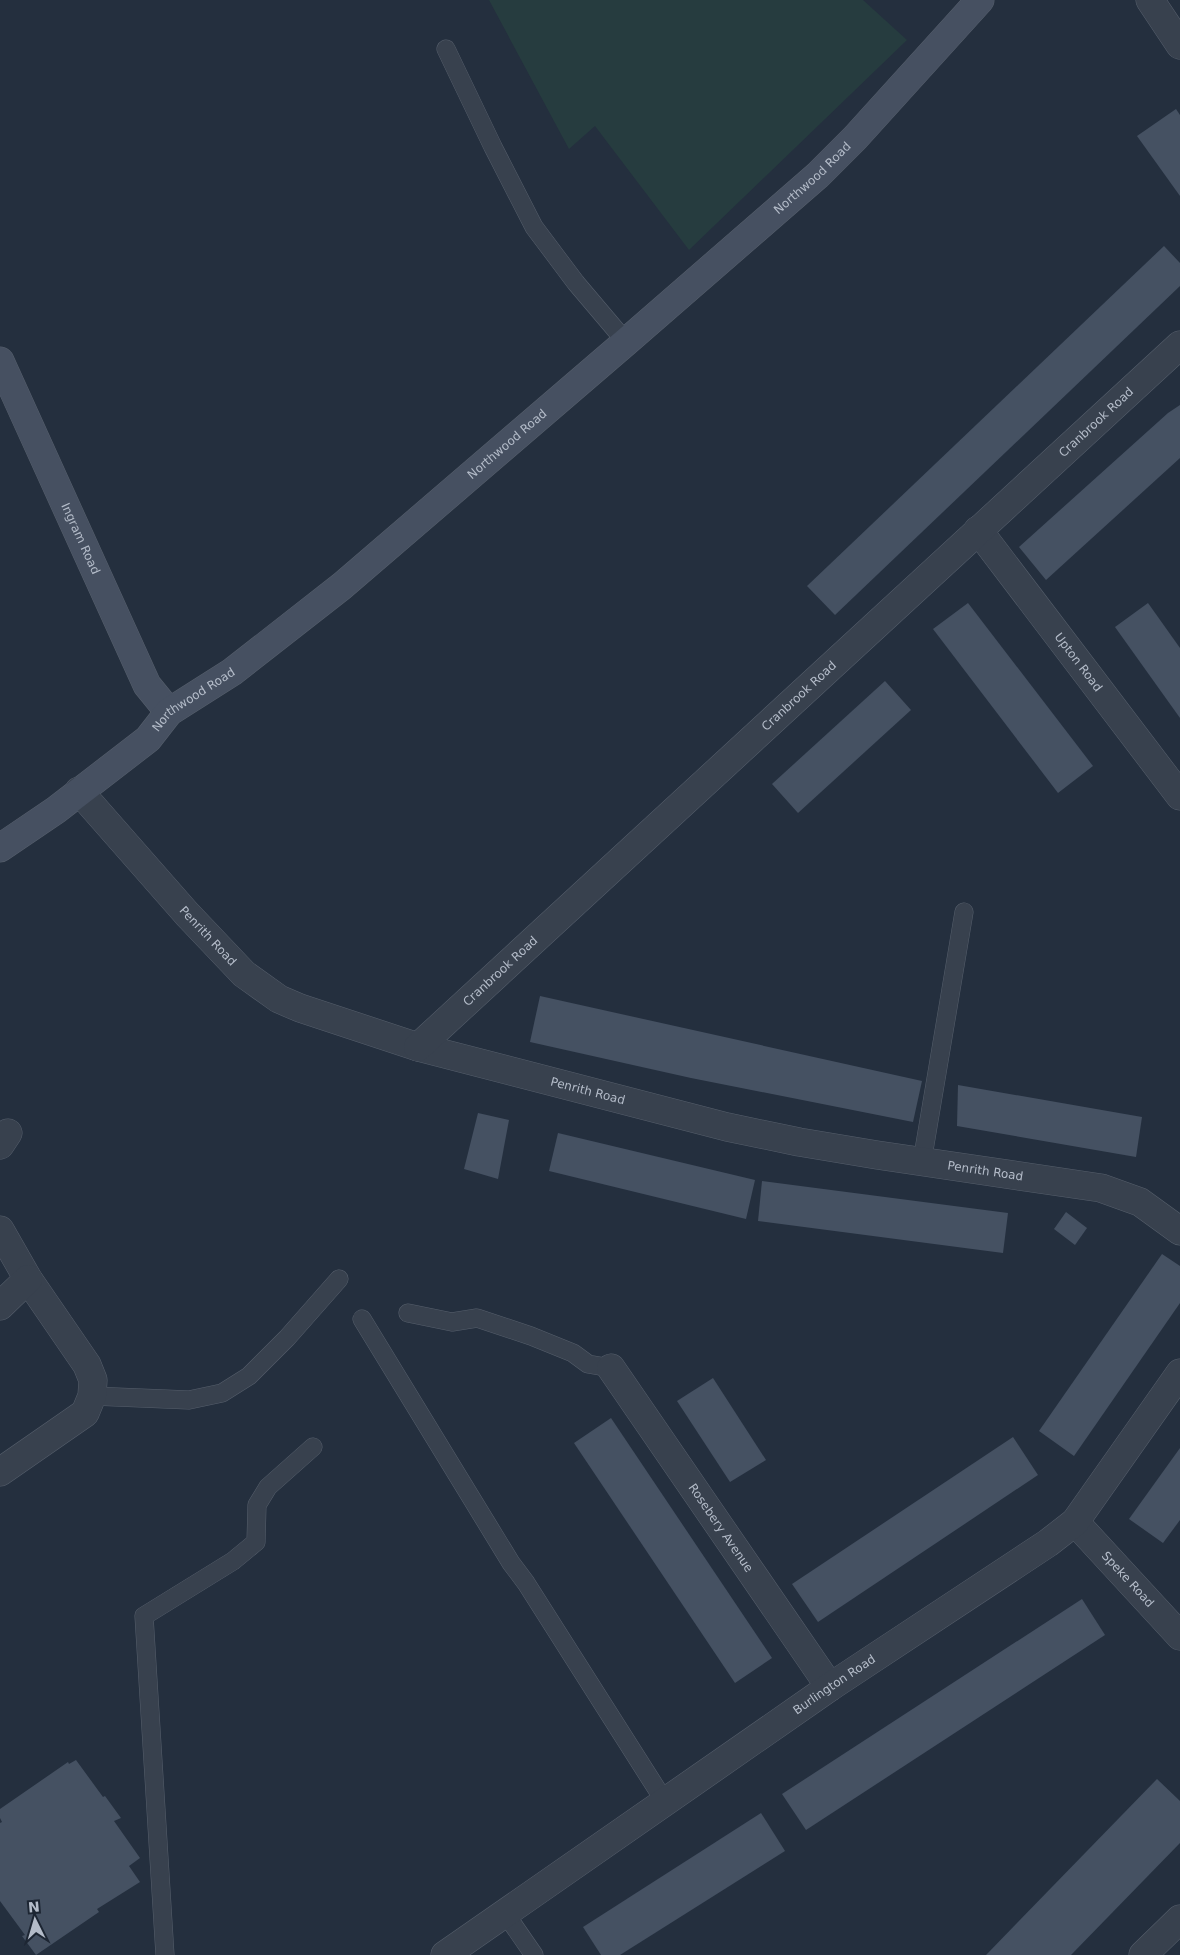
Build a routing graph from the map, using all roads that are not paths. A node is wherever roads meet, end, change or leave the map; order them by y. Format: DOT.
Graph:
graph roads {
  1 [pos="980,0"];
  2 [pos="1150,0"];
  3 [pos="1180,45"];
  4 [pos="446,49"];
  5 [pos="626,342"];
  6 [pos="1180,345"];
  7 [pos="0,361"];
  8 [pos="978,530"];
  9 [pos="169,712"];
  10 [pos="80,792"];
  11 [pos="1180,796"];
  12 [pos="0,848"];
  13 [pos="964,912"];
  14 [pos="418,1047"];
  15 [pos="922,1162"];
  16 [pos="0,1230"];
  17 [pos="1180,1231"];
  18 [pos="339,1278"];
  19 [pos="28,1279"];
  20 [pos="0,1306"];
  21 [pos="408,1313"];
  22 [pos="362,1319"];
  23 [pos="611,1368"];
  24 [pos="1180,1373"];
  25 [pos="92,1396"];
  26 [pos="313,1447"];
  27 [pos="0,1472"];
  28 [pos="1075,1522"];
  29 [pos="1180,1636"];
  30 [pos="830,1687"];
  31 [pos="665,1802"];
  32 [pos="505,1913"];
  33 [pos="1180,1919"];
  34 [pos="165,1955"];
  35 [pos="445,1955"];
  36 [pos="534,1955"];
  37 [pos="1143,1955"];
  1 -- 5 [label="street, Northwood Road"];
  2 -- 3 [label="street"];
  4 -- 5 [label="lane"];
  5 -- 9 [label="street, Northwood Road"];
  6 -- 8 [label="street, Cranbrook Road"];
  7 -- 9 [label="street, Ingram Road"];
  8 -- 11 [label="street, Upton Road"];
  8 -- 14 [label="street, Cranbrook Road"];
  9 -- 10 [label="street, Northwood Road"];
  10 -- 12 [label="street, Northwood Road"];
  10 -- 14 [label="street, Penrith Road"];
  13 -- 15 [label="lane"];
  14 -- 15 [label="street, Penrith Road"];
  15 -- 17 [label="street, Penrith Road"];
  16 -- 19 [label="street"];
  18 -- 25 [label="lane"];
  19 -- 20 [label="street"];
  19 -- 25 [label="street"];
  21 -- 23 [label="lane"];
  22 -- 31 [label="lane"];
  23 -- 30 [label="street, Rosebery Avenue"];
  24 -- 28 [label="street, Burlington Road"];
  25 -- 27 [label="street"];
  26 -- 34 [label="lane"];
  28 -- 29 [label="street, Speke Road"];
  28 -- 30 [label="street, Burlington Road"];
  30 -- 31 [label="street, Burlington Road"];
  31 -- 32 [label="street, Burlington Road"];
  32 -- 35 [label="street, Burlington Road"];
  32 -- 36 [label="lane"];
  33 -- 37 [label="street"];
}
